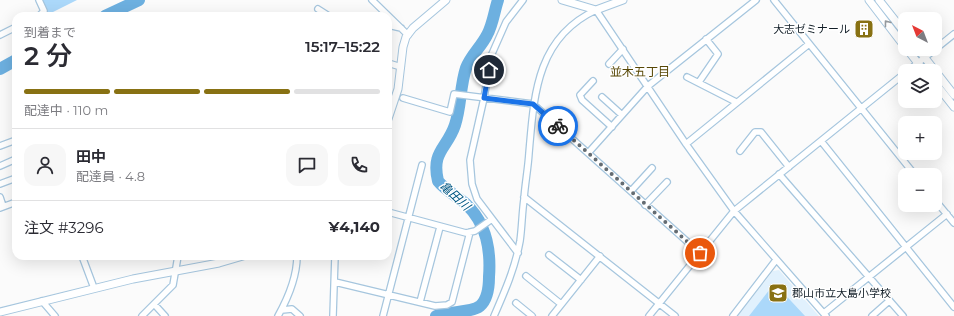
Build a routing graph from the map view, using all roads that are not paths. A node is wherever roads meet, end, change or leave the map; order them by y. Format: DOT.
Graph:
graph roads {
  1 [pos="39,0"];
  2 [pos="372,0"];
  3 [pos="446,0"];
  4 [pos="523,0"];
  5 [pos="562,0"];
  6 [pos="623,0"];
  7 [pos="756,0"];
  8 [pos="774,0"];
  9 [pos="869,0"];
  10 [pos="879,0"];
  11 [pos="611,2"];
  12 [pos="596,10"];
  13 [pos="43,12"];
  14 [pos="384,12"];
  15 [pos="392,19"];
  16 [pos="898,24"];
  17 [pos="392,26"];
  18 [pos="12,29"];
  19 [pos="402,29"];
  20 [pos="954,34"];
  21 [pos="0,35"];
  22 [pos="408,35"];
  23 [pos="898,38"];
  24 [pos="706,39"];
  25 [pos="809,44"];
  26 [pos="623,49"];
  27 [pos="912,56"];
  28 [pos="925,58"];
  29 [pos="918,63"];
  30 [pos="392,64"];
  31 [pos="609,64"];
  32 [pos="401,67"];
  33 [pos="687,76"];
  34 [pos="898,79"];
  35 [pos="593,81"];
  36 [pos="699,82"];
  37 [pos="648,86"];
  38 [pos="942,92"];
  39 [pos="954,94"];
  40 [pos="602,97"];
  41 [pos="403,98"];
  42 [pos="484,98"];
  43 [pos="736,102"];
  44 [pos="533,104"];
  45 [pos="392,107"];
  46 [pos="954,107"];
  47 [pos="861,108"];
  48 [pos="622,115"];
  49 [pos="612,127"];
  50 [pos="821,141"];
  51 [pos="12,142"];
  52 [pos="686,144"];
  53 [pos="0,146"];
  54 [pos="740,151"];
  55 [pos="588,152"];
  56 [pos="12,161"];
  57 [pos="422,165"];
  58 [pos="0,166"];
  59 [pos="789,166"];
  60 [pos="652,168"];
  61 [pos="909,168"];
  62 [pos="779,174"];
  63 [pos="12,180"];
  64 [pos="667,182"];
  65 [pos="0,184"];
  66 [pos="631,192"];
  67 [pos="0,197"];
  68 [pos="524,197"];
  69 [pos="12,203"];
  70 [pos="645,205"];
  71 [pos="2,207"];
  72 [pos="942,208"];
  73 [pos="734,211"];
  74 [pos="392,213"];
  75 [pos="947,214"];
  76 [pos="408,218"];
  77 [pos="492,219"];
  78 [pos="954,223"];
  79 [pos="440,227"];
  80 [pos="472,232"];
  81 [pos="906,247"];
  82 [pos="518,253"];
  83 [pos="700,253"];
  84 [pos="549,255"];
  85 [pos="600,256"];
  86 [pos="84,260"];
  87 [pos="177,260"];
  88 [pos="229,260"];
  89 [pos="297,260"];
  90 [pos="335,260"];
  91 [pos="776,260"];
  92 [pos="176,271"];
  93 [pos="526,276"];
  94 [pos="869,277"];
  95 [pos="581,280"];
  96 [pos="335,282"];
  97 [pos="94,288"];
  98 [pos="389,294"];
  99 [pos="42,301"];
  100 [pos="889,301"];
  101 [pos="420,302"];
  102 [pos="516,303"];
  103 [pos="659,303"];
  104 [pos="154,304"];
  105 [pos="562,304"];
  106 [pos="954,306"];
  107 [pos="282,310"];
  108 [pos="0,312"];
  109 [pos="825,315"];
  110 [pos="55,316"];
  111 [pos="142,316"];
  112 [pos="165,316"];
  113 [pos="278,316"];
  114 [pos="300,316"];
  115 [pos="334,316"];
  116 [pos="383,316"];
  117 [pos="494,316"];
  118 [pos="532,316"];
  119 [pos="552,316"];
  120 [pos="649,316"];
  121 [pos="675,316"];
  122 [pos="733,316"];
  123 [pos="872,316"];
  124 [pos="903,316"];
  1 -- 13 [label="street"];
  2 -- 14 [label="street"];
  3 -- 22 [label="street"];
  4 -- 42 [label="street"];
  5 -- 12 [label="street"];
  6 -- 11 [label="street"];
  7 -- 24 [label="street"];
  8 -- 25 [label="street"];
  23 -- 9 [label="street, one-way"];
  10 -- 16 [label="street"];
  11 -- 12 [label="street"];
  12 -- 26 [label="street"];
  12 -- 44 [label="street"];
  15 -- 19 [label="street"];
  17 -- 19 [label="street"];
  18 -- 21 [label="street"];
  19 -- 22 [label="street"];
  20 -- 28 [label="street"];
  22 -- 32 [label="street"];
  24 -- 36 [label="street"];
  24 -- 37 [label="street"];
  25 -- 43 [label="street"];
  25 -- 47 [label="street"];
  26 -- 31 [label="street"];
  26 -- 37 [label="street"];
  27 -- 29 [label="street"];
  28 -- 29 [label="street"];
  28 -- 39 [label="street"];
  30 -- 32 [label="street"];
  32 -- 45 [label="street"];
  33 -- 36 [label="street"];
  34 -- 47 [label="street"];
  35 -- 49 [label="street"];
  36 -- 43 [label="street"];
  37 -- 48 [label="street"];
  37 -- 52 [label="street"];
  38 -- 46 [label="street"];
  40 -- 48 [label="street"];
  41 -- 42 [label="street"];
  42 -- 44 [label="street"];
  42 -- 77 [label="street"];
  43 -- 52 [label="street"];
  44 -- 55 [label="street"];
  44 -- 68 [label="street"];
  47 -- 50 [label="street"];
  47 -- 61 [label="street"];
  48 -- 49 [label="street"];
  49 -- 55 [label="street"];
  50 -- 59 [label="street"];
  50 -- 81 [label="street"];
  51 -- 53 [label="street"];
  52 -- 73 [label="street"];
  54 -- 59 [label="street"];
  55 -- 66 [label="street"];
  56 -- 58 [label="street"];
  57 -- 76 [label="street"];
  59 -- 62 [label="street"];
  60 -- 66 [label="street"];
  62 -- 73 [label="street"];
  62 -- 94 [label="street"];
  63 -- 65 [label="street"];
  64 -- 70 [label="street"];
  66 -- 70 [label="street"];
  67 -- 71 [label="street"];
  68 -- 82 [label="street"];
  68 -- 85 [label="street"];
  69 -- 71 [label="street"];
  70 -- 83 [label="street"];
  72 -- 75 [label="street"];
  73 -- 83 [label="street"];
  73 -- 91 [label="street"];
  74 -- 76 [label="street"];
  75 -- 78 [label="street"];
  75 -- 81 [label="street"];
  76 -- 79 [label="street"];
  76 -- 98 [label="street"];
  77 -- 80 [label="street"];
  77 -- 82 [label="street"];
  79 -- 80 [label="street"];
  79 -- 101 [label="street"];
  80 -- 101 [label="street"];
  81 -- 94 [label="street"];
  81 -- 106 [label="street"];
  82 -- 117 [label="street"];
  83 -- 103 [label="street"];
  84 -- 95 [label="street"];
  85 -- 95 [label="street"];
  85 -- 103 [label="street"];
  86 -- 97 [label="street"];
  87 -- 92 [label="street"];
  88 -- 92 [label="street"];
  89 -- 107 [label="street"];
  90 -- 96 [label="street"];
  91 -- 109 [label="street"];
  91 -- 122 [label="street"];
  92 -- 97 [label="street"];
  92 -- 104 [label="street"];
  93 -- 105 [label="street"];
  94 -- 100 [label="street"];
  94 -- 109 [label="street"];
  95 -- 105 [label="street"];
  96 -- 98 [label="street"];
  96 -- 115 [label="street"];
  97 -- 99 [label="street"];
  98 -- 101 [label="street"];
  98 -- 116 [label="street"];
  99 -- 108 [label="street"];
  99 -- 110 [label="street"];
  100 -- 123 [label="street"];
  100 -- 124 [label="street"];
  102 -- 118 [label="street"];
  103 -- 120 [label="street"];
  103 -- 121 [label="street"];
  104 -- 111 [label="street"];
  104 -- 112 [label="street"];
  105 -- 119 [label="street"];
  107 -- 113 [label="street"];
  107 -- 114 [label="street"];
}
